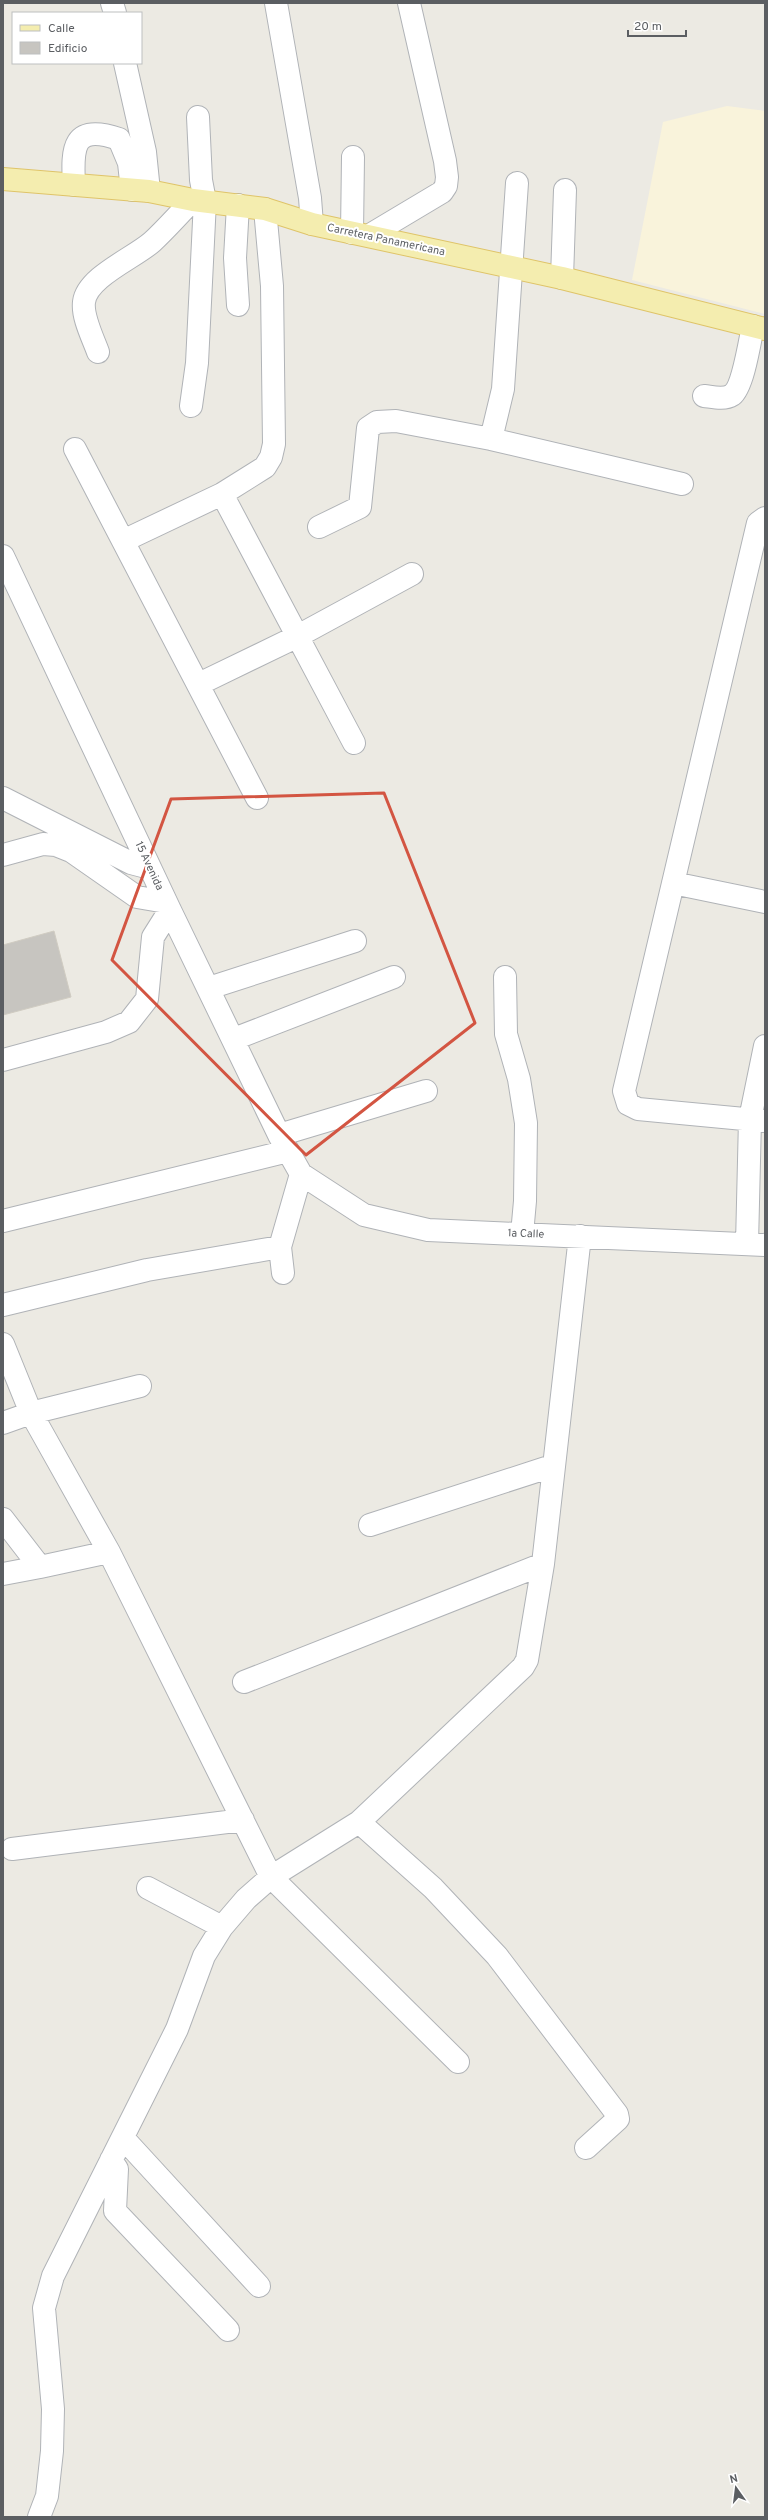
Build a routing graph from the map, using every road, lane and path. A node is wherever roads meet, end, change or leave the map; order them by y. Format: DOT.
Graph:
graph roads {
  1 [pos="276,3"];
  2 [pos="409,3"];
  3 [pos="125,64"];
  4 [pos="198,117"];
  5 [pos="353,157"];
  6 [pos="3,180"];
  7 [pos="517,183"];
  8 [pos="74,184"];
  9 [pos="565,190"];
  10 [pos="140,191"];
  11 [pos="199,200"];
  12 [pos="238,205"];
  13 [pos="265,209"];
  14 [pos="312,224"];
  15 [pos="361,234"];
  16 [pos="513,269"];
  17 [pos="562,278"];
  18 [pos="238,305"];
  19 [pos="759,327"];
  20 [pos="98,352"];
  21 [pos="704,396"];
  22 [pos="191,406"];
  23 [pos="491,439"];
  24 [pos="75,449"];
  25 [pos="682,484"];
  26 [pos="222,494"];
  27 [pos="765,518"];
  28 [pos="319,527"];
  29 [pos="123,541"];
  30 [pos="3,556"];
  31 [pos="412,574"];
  32 [pos="296,637"];
  33 [pos="199,684"];
  34 [pos="354,743"];
  35 [pos="3,798"];
  36 [pos="257,798"];
  37 [pos="3,855"];
  38 [pos="150,868"];
  39 [pos="673,883"];
  40 [pos="765,902"];
  41 [pos="168,906"];
  42 [pos="356,940"];
  43 [pos="394,977"];
  44 [pos="505,977"];
  45 [pos="209,988"];
  46 [pos="234,1039"];
  47 [pos="765,1046"];
  48 [pos="3,1060"];
  49 [pos="426,1091"];
  50 [pos="758,1120"];
  51 [pos="284,1143"];
  52 [pos="301,1174"];
  53 [pos="3,1221"];
  54 [pos="522,1234"];
  55 [pos="580,1236"];
  56 [pos="756,1244"];
  57 [pos="280,1247"];
  58 [pos="283,1273"];
  59 [pos="3,1305"];
  60 [pos="3,1344"];
  61 [pos="140,1386"];
  62 [pos="31,1413"];
  63 [pos="3,1423"];
  64 [pos="552,1466"];
  65 [pos="3,1519"];
  66 [pos="370,1525"];
  67 [pos="109,1552"];
  68 [pos="543,1564"];
  69 [pos="40,1567"];
  70 [pos="3,1574"];
  71 [pos="244,1682"];
  72 [pos="243,1820"];
  73 [pos="359,1822"];
  74 [pos="12,1849"];
  75 [pos="271,1878"];
  76 [pos="148,1888"];
  77 [pos="222,1927"];
  78 [pos="458,2062"];
  79 [pos="124,2138"];
  80 [pos="586,2148"];
  81 [pos="111,2160"];
  82 [pos="259,2286"];
  83 [pos="228,2330"];
  84 [pos="39,2517"];
  1 -- 14 [label="street"];
  2 -- 15 [label="street"];
  3 -- 10 [label="street"];
  4 -- 11 [label="street"];
  5 -- 15 [label="street"];
  6 -- 8 [label="main road, Carretera Panamericana"];
  7 -- 16 [label="street"];
  8 -- 10 [label="main road, Carretera Panamericana"];
  8 -- 10 [label="street"];
  9 -- 17 [label="street"];
  10 -- 11 [label="main road, Carretera Panamericana"];
  11 -- 12 [label="main road, Carretera Panamericana"];
  11 -- 20 [label="street"];
  11 -- 22 [label="street"];
  12 -- 13 [label="main road, Carretera Panamericana"];
  12 -- 18 [label="street"];
  13 -- 14 [label="main road, Carretera Panamericana"];
  13 -- 26 [label="street"];
  14 -- 15 [label="main road, Carretera Panamericana"];
  15 -- 16 [label="main road, Carretera Panamericana"];
  16 -- 17 [label="main road, Carretera Panamericana"];
  16 -- 23 [label="street"];
  17 -- 19 [label="main road, Carretera Panamericana"];
  19 -- 21 [label="street"];
  23 -- 25 [label="street"];
  23 -- 28 [label="street"];
  24 -- 29 [label="street"];
  26 -- 29 [label="street"];
  26 -- 32 [label="street"];
  27 -- 39 [label="street"];
  29 -- 33 [label="street"];
  30 -- 38 [label="street, 15 Avenida"];
  31 -- 32 [label="street"];
  32 -- 33 [label="street"];
  32 -- 34 [label="street"];
  33 -- 36 [label="street"];
  35 -- 38 [label="street"];
  37 -- 41 [label="street"];
  38 -- 41 [label="street, 15 Avenida"];
  39 -- 40 [label="street"];
  39 -- 50 [label="street"];
  41 -- 45 [label="street, 15 Avenida"];
  41 -- 48 [label="street"];
  42 -- 45 [label="street"];
  43 -- 46 [label="street"];
  44 -- 54 [label="street"];
  45 -- 46 [label="street, 15 Avenida"];
  46 -- 51 [label="street, 15 Avenida"];
  47 -- 50 [label="street"];
  49 -- 51 [label="street"];
  50 -- 56 [label="street"];
  51 -- 52 [label="street, 15 Avenida"];
  51 -- 53 [label="street"];
  52 -- 54 [label="street, 1a Calle"];
  52 -- 57 [label="street"];
  54 -- 55 [label="street, 1a Calle"];
  55 -- 56 [label="street, 1a Calle"];
  55 -- 64 [label="street"];
  57 -- 58 [label="street"];
  57 -- 59 [label="street"];
  60 -- 62 [label="street"];
  61 -- 62 [label="street"];
  62 -- 63 [label="street"];
  62 -- 67 [label="street"];
  64 -- 66 [label="street"];
  64 -- 68 [label="street"];
  65 -- 69 [label="street"];
  67 -- 69 [label="street"];
  67 -- 72 [label="street"];
  68 -- 71 [label="street"];
  68 -- 73 [label="street"];
  69 -- 70 [label="street"];
  72 -- 74 [label="street"];
  72 -- 75 [label="street"];
  73 -- 75 [label="street"];
  73 -- 80 [label="street"];
  75 -- 77 [label="street"];
  75 -- 78 [label="street"];
  76 -- 77 [label="street"];
  77 -- 79 [label="street"];
  79 -- 81 [label="street"];
  79 -- 82 [label="street"];
  81 -- 83 [label="street"];
  81 -- 84 [label="street"];
}
